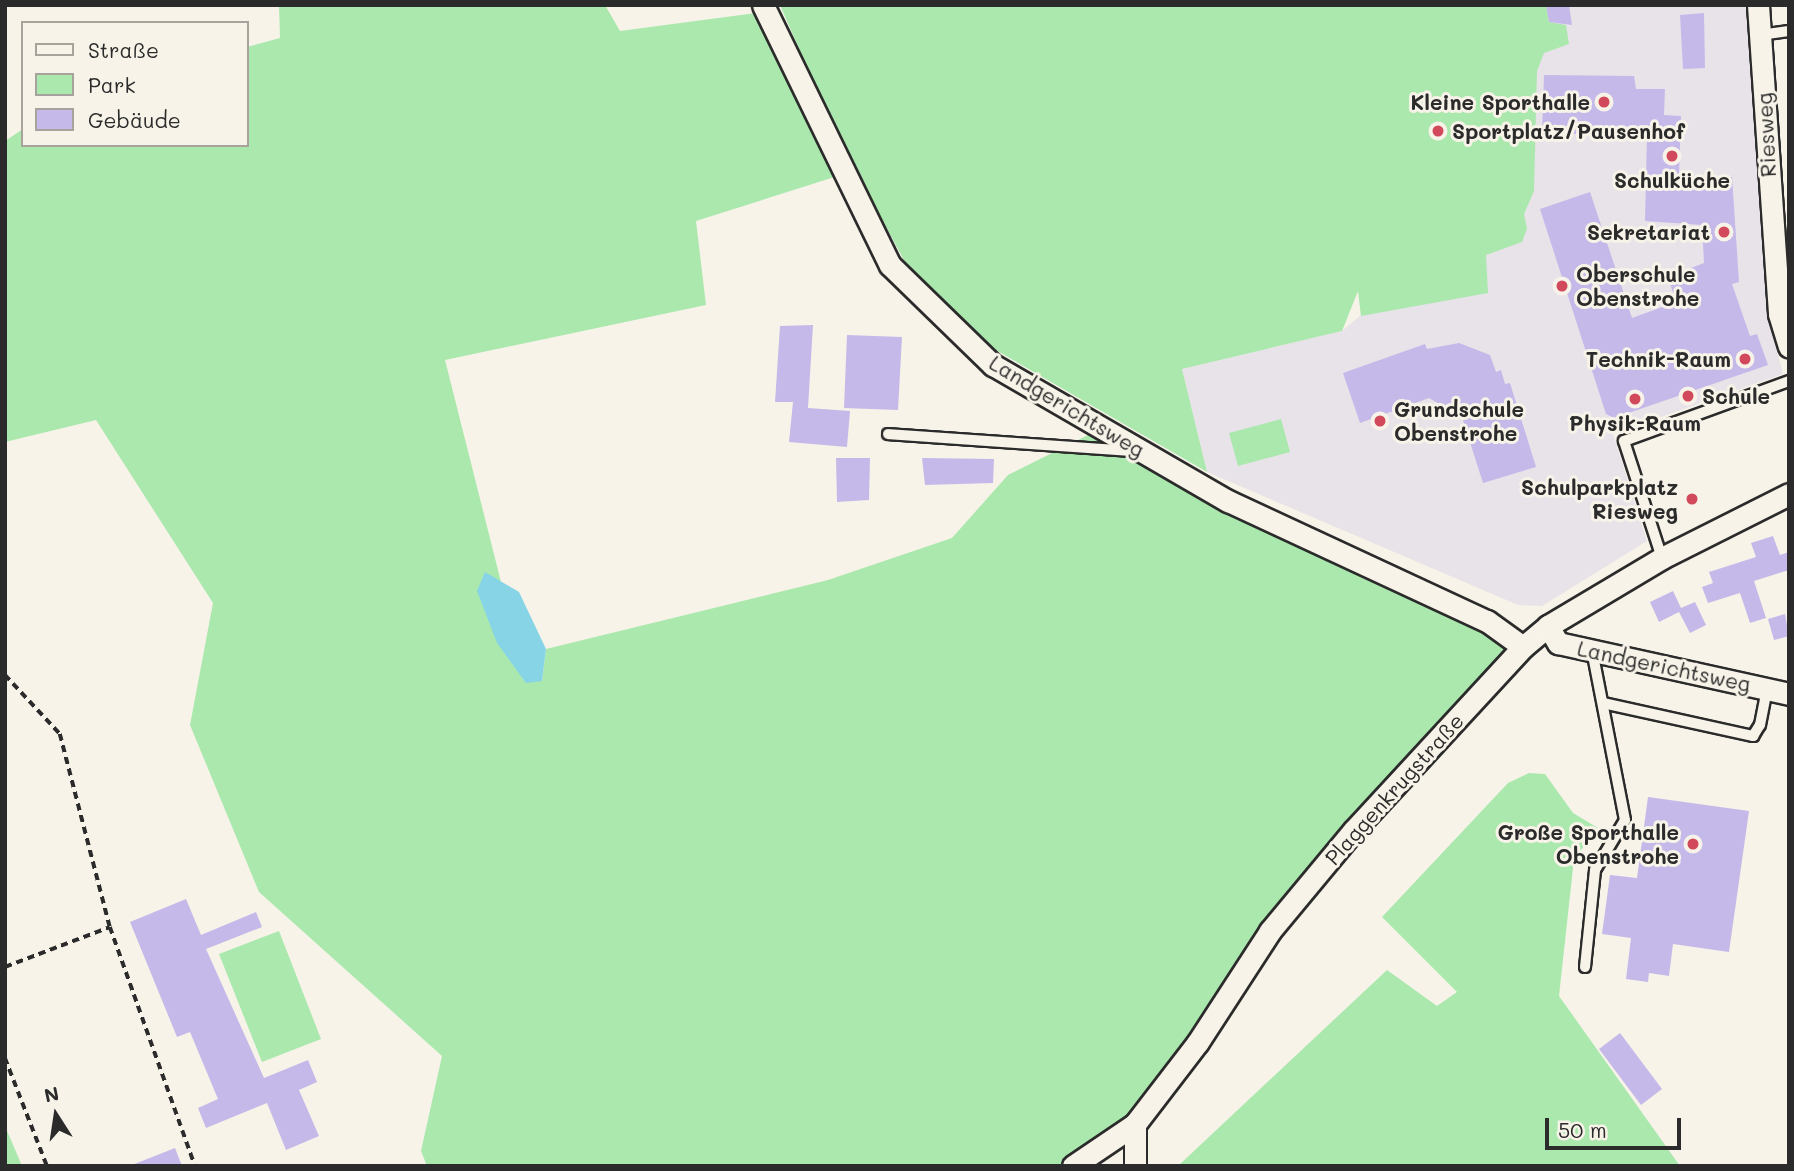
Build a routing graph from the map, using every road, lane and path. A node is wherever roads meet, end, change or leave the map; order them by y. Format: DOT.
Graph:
graph roads {
  1 [pos="763,5"];
  2 [pos="1758,5"];
  3 [pos="1789,31"];
  4 [pos="1760,35"];
  5 [pos="1789,347"];
  6 [pos="1789,381"];
  7 [pos="888,434"];
  8 [pos="1142,452"];
  9 [pos="1789,494"];
  10 [pos="1662,558"];
  11 [pos="1548,626"];
  12 [pos="1523,647"];
  13 [pos="1592,651"];
  14 [pos="5,675"];
  15 [pos="1767,689"];
  16 [pos="1789,694"];
  17 [pos="1604,703"];
  18 [pos="110,926"];
  19 [pos="5,967"];
  20 [pos="1586,967"];
  21 [pos="5,1058"];
  22 [pos="1135,1124"];
  23 [pos="47,1166"];
  24 [pos="195,1166"];
  25 [pos="1073,1166"];
  26 [pos="1135,1166"];
  1 -- 8 [label="street, Landgerichtsweg"];
  2 -- 4 [label="street, Riesweg"];
  3 -- 4 [label="lane"];
  4 -- 5 [label="street, Riesweg"];
  6 -- 10 [label="lane"];
  7 -- 8 [label="lane"];
  8 -- 12 [label="street, Landgerichtsweg"];
  9 -- 10 [label="street, Plaggenkrugstraße"];
  10 -- 11 [label="street, Plaggenkrugstraße"];
  11 -- 12 [label="street, Plaggenkrugstraße"];
  11 -- 13 [label="street, Landgerichtsweg"];
  12 -- 22 [label="street, Plaggenkrugstraße"];
  13 -- 15 [label="street, Landgerichtsweg"];
  13 -- 17 [label="lane"];
  14 -- 18 [label="path"];
  15 -- 16 [label="street, Landgerichtsweg"];
  15 -- 17 [label="lane"];
  17 -- 20 [label="lane"];
  18 -- 19 [label="path"];
  18 -- 24 [label="path"];
  21 -- 23 [label="path"];
  22 -- 25 [label="street, Plaggenkrugstraße"];
  22 -- 26 [label="street"];
}
